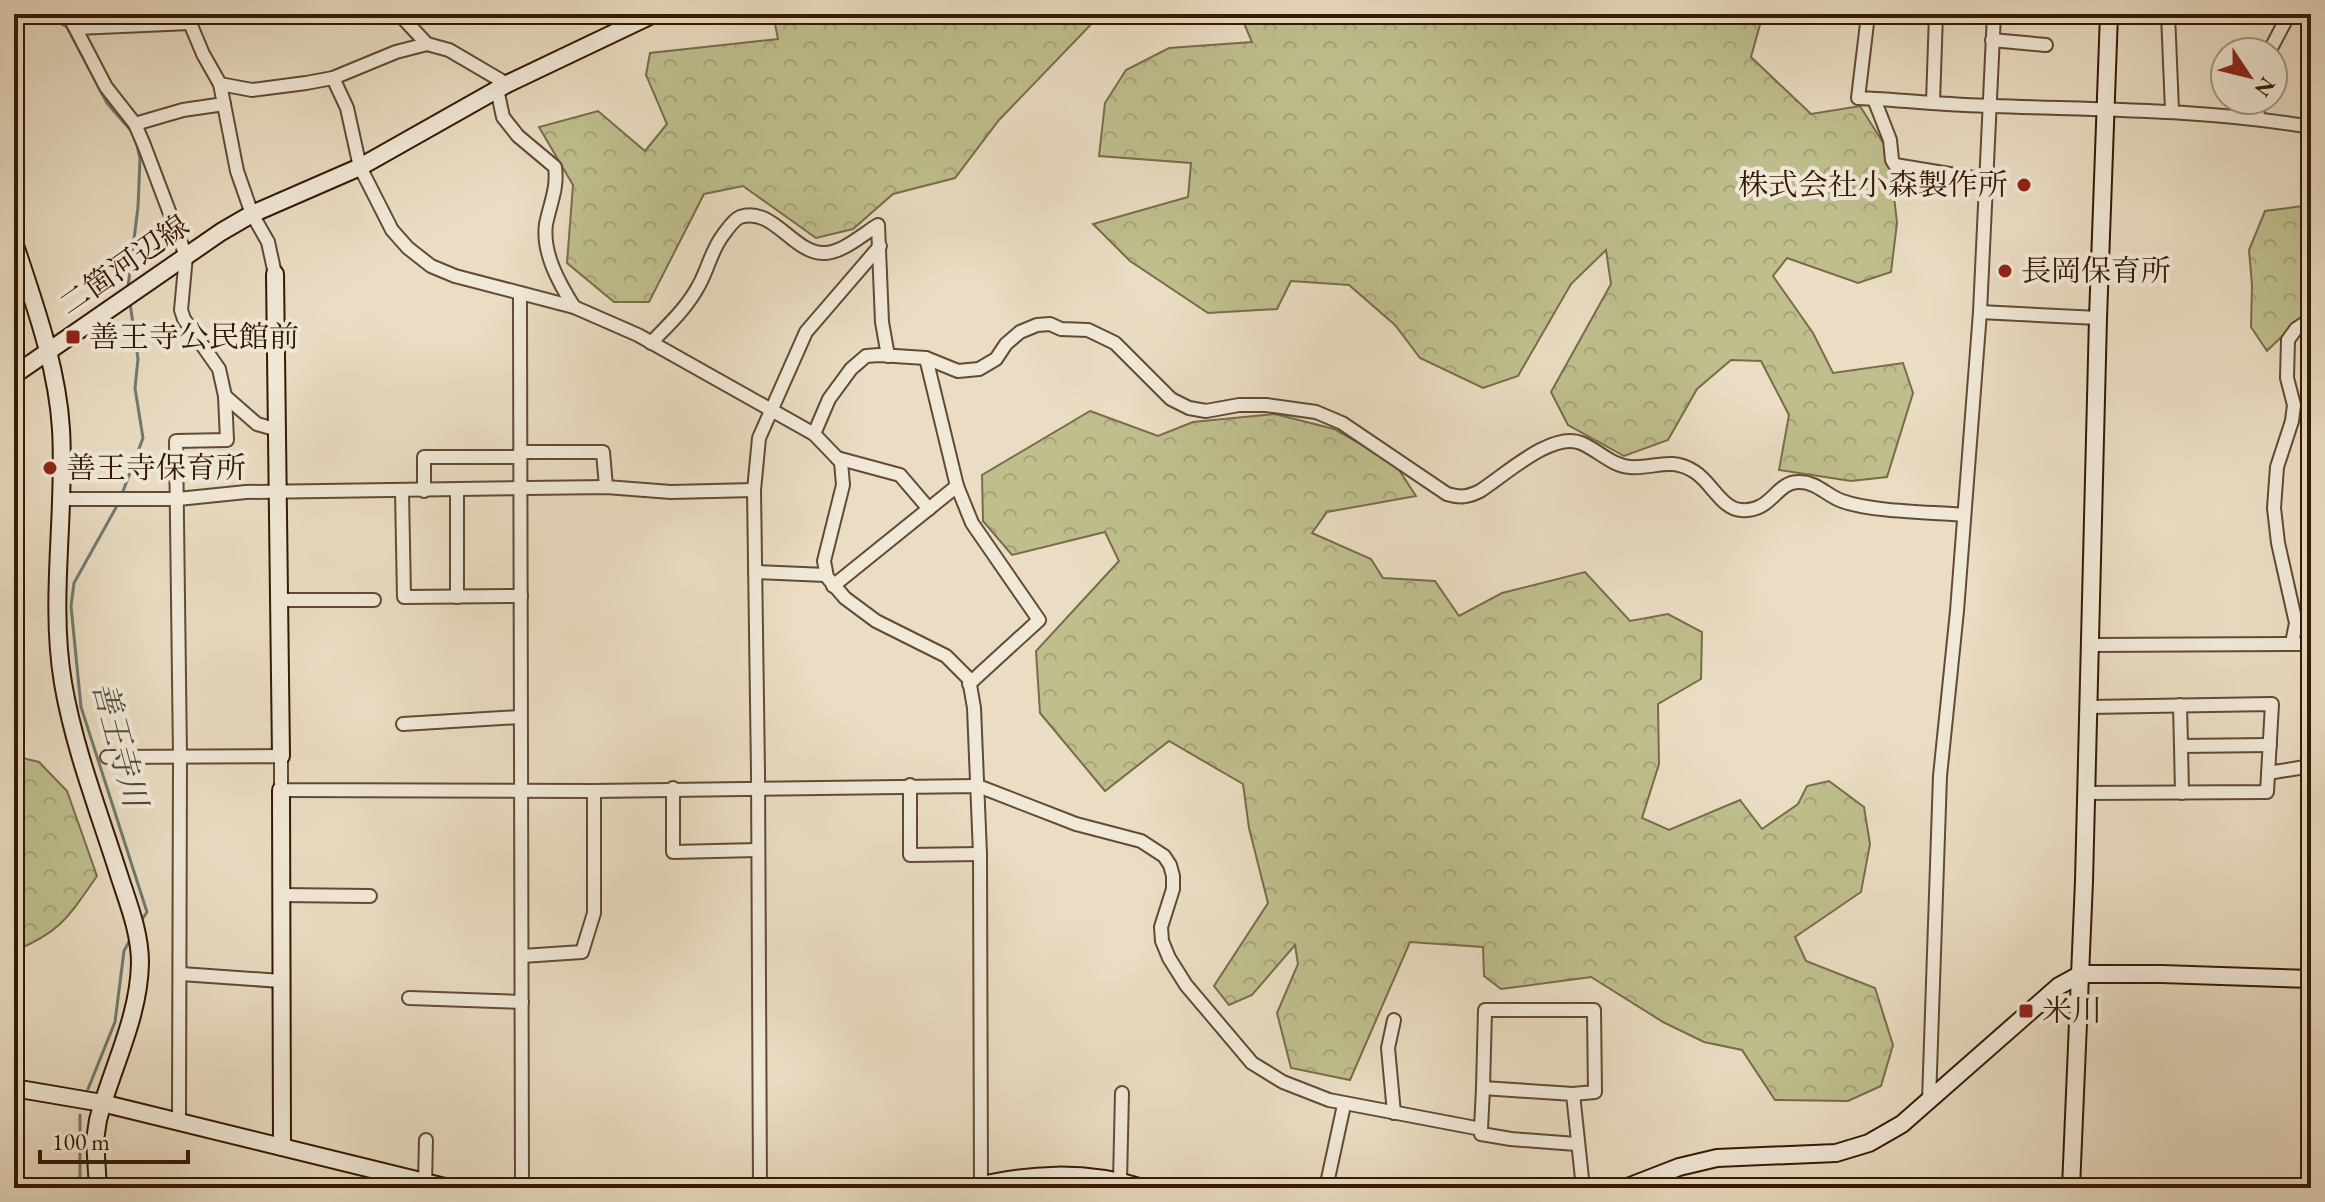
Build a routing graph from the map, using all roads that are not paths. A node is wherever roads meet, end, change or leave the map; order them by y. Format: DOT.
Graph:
graph roads {
  1 [pos="29,14"];
  2 [pos="68,14"];
  3 [pos="399,14"];
  4 [pos="654,14"];
  5 [pos="1936,14"];
  6 [pos="1994,14"];
  7 [pos="2109,14"];
  8 [pos="2168,14"];
  9 [pos="2289,14"];
  10 [pos="190,18"];
  11 [pos="14,20"];
  12 [pos="77,28"];
  13 [pos="2277,36"];
  14 [pos="1992,40"];
  15 [pos="427,44"];
  16 [pos="2046,45"];
  17 [pos="333,78"];
  18 [pos="220,84"];
  19 [pos="502,87"];
  20 [pos="1874,99"];
  21 [pos="1933,102"];
  22 [pos="224,104"];
  23 [pos="1990,106"];
  24 [pos="2105,108"];
  25 [pos="2172,110"];
  26 [pos="2257,118"];
  27 [pos="135,124"];
  28 [pos="2311,127"];
  29 [pos="360,167"];
  30 [pos="1986,180"];
  31 [pos="252,214"];
  32 [pos="14,242"];
  33 [pos="880,246"];
  34 [pos="186,256"];
  35 [pos="275,274"];
  36 [pos="520,293"];
  37 [pos="574,307"];
  38 [pos="1980,312"];
  39 [pos="2098,318"];
  40 [pos="2311,319"];
  41 [pos="651,343"];
  42 [pos="48,351"];
  43 [pos="888,356"];
  44 [pos="926,358"];
  45 [pos="14,375"];
  46 [pos="225,396"];
  47 [pos="771,408"];
  48 [pos="278,430"];
  49 [pos="814,434"];
  50 [pos="519,454"];
  51 [pos="837,458"];
  52 [pos="957,486"];
  53 [pos="606,487"];
  54 [pos="521,489"];
  55 [pos="754,490"];
  56 [pos="402,491"];
  57 [pos="424,491"];
  58 [pos="457,491"];
  59 [pos="278,492"];
  60 [pos="61,499"];
  61 [pos="178,499"];
  62 [pos="929,509"];
  63 [pos="1964,515"];
  64 [pos="755,572"];
  65 [pos="830,581"];
  66 [pos="521,596"];
  67 [pos="457,597"];
  68 [pos="279,600"];
  69 [pos="374,600"];
  70 [pos="2292,643"];
  71 [pos="2311,644"];
  72 [pos="2091,645"];
  73 [pos="969,684"];
  74 [pos="2180,705"];
  75 [pos="2089,707"];
  76 [pos="520,717"];
  77 [pos="403,724"];
  78 [pos="2270,745"];
  79 [pos="2181,746"];
  80 [pos="180,756"];
  81 [pos="281,756"];
  82 [pos="107,757"];
  83 [pos="2311,766"];
  84 [pos="2268,773"];
  85 [pos="910,785"];
  86 [pos="978,786"];
  87 [pos="673,788"];
  88 [pos="519,789"];
  89 [pos="758,789"];
  90 [pos="281,790"];
  91 [pos="594,791"];
  92 [pos="2087,793"];
  93 [pos="2182,793"];
  94 [pos="757,850"];
  95 [pos="980,854"];
  96 [pos="281,895"];
  97 [pos="370,896"];
  98 [pos="522,956"];
  99 [pos="181,974"];
  100 [pos="2081,974"];
  101 [pos="2311,979"];
  102 [pos="281,981"];
  103 [pos="409,998"];
  104 [pos="522,1002"];
  105 [pos="1394,1020"];
  106 [pos="14,1088"];
  107 [pos="1483,1088"];
  108 [pos="1122,1093"];
  109 [pos="1573,1094"];
  110 [pos="1929,1101"];
  111 [pos="102,1103"];
  112 [pos="1344,1105"];
  113 [pos="1394,1113"];
  114 [pos="179,1120"];
  115 [pos="1481,1129"];
  116 [pos="426,1140"];
  117 [pos="1576,1144"];
  118 [pos="282,1147"];
  119 [pos="1120,1181"];
  120 [pos="425,1183"];
  121 [pos="976,1187"];
  122 [pos="98,1188"];
  123 [pos="449,1188"];
  124 [pos="522,1188"];
  125 [pos="760,1188"];
  126 [pos="1143,1188"];
  127 [pos="1326,1188"];
  128 [pos="1583,1188"];
  129 [pos="1625,1188"];
  130 [pos="2071,1188"];
  1 -- 11 [label="street"];
  2 -- 12 [label="street"];
  3 -- 15 [label="street"];
  4 -- 19 [label="street, 二箇河辺線"];
  5 -- 20 [label="street"];
  5 -- 21 [label="street"];
  6 -- 14 [label="street"];
  7 -- 24 [label="street"];
  8 -- 25 [label="street"];
  9 -- 13 [label="street"];
  10 -- 12 [label="street"];
  10 -- 18 [label="street"];
  12 -- 27 [label="street"];
  14 -- 16 [label="street"];
  14 -- 23 [label="street"];
  15 -- 17 [label="street"];
  15 -- 19 [label="street"];
  17 -- 18 [label="street"];
  17 -- 29 [label="street"];
  18 -- 22 [label="street"];
  19 -- 29 [label="street, 二箇河辺線"];
  19 -- 37 [label="street"];
  20 -- 21 [label="street"];
  20 -- 30 [label="street"];
  21 -- 23 [label="street"];
  22 -- 27 [label="street"];
  22 -- 31 [label="street"];
  23 -- 24 [label="street"];
  23 -- 30 [label="street"];
  24 -- 25 [label="street"];
  24 -- 39 [label="street"];
  25 -- 26 [label="street"];
  26 -- 28 [label="street"];
  27 -- 34 [label="street"];
  29 -- 31 [label="street, 二箇河辺線"];
  29 -- 36 [label="street"];
  30 -- 38 [label="street"];
  31 -- 34 [label="street, 二箇河辺線"];
  31 -- 35 [label="street"];
  32 -- 42 [label="street"];
  33 -- 41 [label="street"];
  33 -- 43 [label="street"];
  33 -- 47 [label="street"];
  34 -- 42 [label="street, 二箇河辺線"];
  34 -- 46 [label="street"];
  35 -- 48 [label="street"];
  36 -- 37 [label="street"];
  36 -- 50 [label="street"];
  37 -- 41 [label="street"];
  38 -- 39 [label="street"];
  38 -- 63 [label="street"];
  39 -- 72 [label="street"];
  40 -- 70 [label="street"];
  41 -- 47 [label="street"];
  42 -- 45 [label="street"];
  42 -- 60 [label="street, 二箇河辺線"];
  43 -- 44 [label="street"];
  43 -- 49 [label="street"];
  44 -- 52 [label="street"];
  44 -- 63 [label="street"];
  46 -- 48 [label="street"];
  46 -- 61 [label="street"];
  47 -- 49 [label="street"];
  47 -- 55 [label="street"];
  48 -- 59 [label="street"];
  49 -- 51 [label="street"];
  50 -- 53 [label="street"];
  50 -- 54 [label="street"];
  50 -- 57 [label="street"];
  51 -- 62 [label="street"];
  51 -- 65 [label="street"];
  52 -- 62 [label="street"];
  52 -- 73 [label="street"];
  53 -- 54 [label="street"];
  53 -- 55 [label="street"];
  54 -- 58 [label="street"];
  54 -- 66 [label="street"];
  55 -- 64 [label="street"];
  56 -- 57 [label="street"];
  56 -- 59 [label="street"];
  56 -- 67 [label="street"];
  57 -- 58 [label="street"];
  58 -- 67 [label="street"];
  59 -- 61 [label="street"];
  59 -- 68 [label="street"];
  60 -- 61 [label="street"];
  60 -- 111 [label="street, 二箇河辺線"];
  61 -- 80 [label="street"];
  62 -- 65 [label="street"];
  63 -- 110 [label="street"];
  64 -- 65 [label="street"];
  64 -- 89 [label="street"];
  65 -- 73 [label="street"];
  66 -- 67 [label="street"];
  66 -- 76 [label="street"];
  68 -- 69 [label="street"];
  68 -- 81 [label="street"];
  70 -- 71 [label="street"];
  70 -- 72 [label="street"];
  72 -- 75 [label="street"];
  73 -- 86 [label="street"];
  74 -- 75 [label="street"];
  74 -- 78 [label="street"];
  74 -- 79 [label="street"];
  75 -- 92 [label="street"];
  76 -- 77 [label="street"];
  76 -- 88 [label="street"];
  78 -- 79 [label="street"];
  78 -- 84 [label="street"];
  79 -- 93 [label="street"];
  80 -- 81 [label="street"];
  80 -- 82 [label="street"];
  80 -- 99 [label="street"];
  81 -- 90 [label="street"];
  83 -- 84 [label="street"];
  84 -- 93 [label="street"];
  85 -- 86 [label="street"];
  85 -- 89 [label="street"];
  85 -- 95 [label="street"];
  86 -- 95 [label="street"];
  86 -- 112 [label="street"];
  87 -- 89 [label="street"];
  87 -- 91 [label="street"];
  87 -- 94 [label="street"];
  88 -- 90 [label="street"];
  88 -- 91 [label="street"];
  88 -- 98 [label="street"];
  89 -- 94 [label="street"];
  90 -- 96 [label="street"];
  91 -- 98 [label="street"];
  92 -- 93 [label="street"];
  92 -- 100 [label="street"];
  94 -- 125 [label="street"];
  95 -- 121 [label="street"];
  96 -- 97 [label="street"];
  96 -- 102 [label="street"];
  98 -- 104 [label="street"];
  99 -- 102 [label="street"];
  99 -- 114 [label="street"];
  100 -- 101 [label="street"];
  100 -- 110 [label="street"];
  100 -- 130 [label="street"];
  102 -- 118 [label="street"];
  103 -- 104 [label="street"];
  104 -- 124 [label="street"];
  105 -- 113 [label="street"];
  106 -- 111 [label="street"];
  107 -- 109 [label="street"];
  107 -- 109 [label="street"];
  107 -- 115 [label="street"];
  108 -- 119 [label="street"];
  109 -- 117 [label="street"];
  110 -- 129 [label="street"];
  111 -- 114 [label="street"];
  111 -- 122 [label="street, 二箇河辺線"];
  112 -- 113 [label="street"];
  112 -- 127 [label="street"];
  113 -- 115 [label="street"];
  114 -- 118 [label="street"];
  115 -- 117 [label="street"];
  116 -- 120 [label="street"];
  117 -- 128 [label="street"];
  118 -- 120 [label="street"];
  119 -- 121 [label="street"];
  119 -- 126 [label="street"];
  120 -- 123 [label="street"];
}
